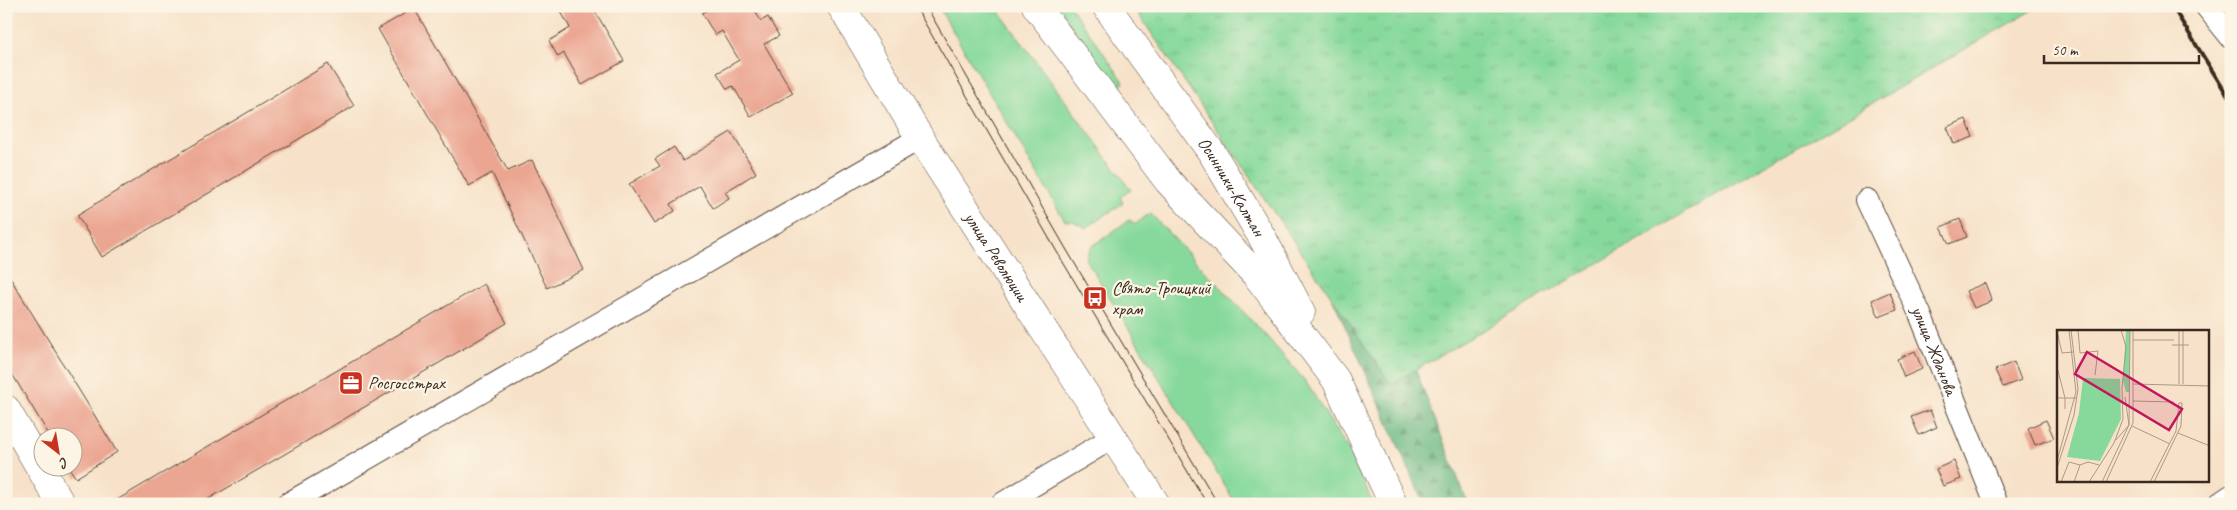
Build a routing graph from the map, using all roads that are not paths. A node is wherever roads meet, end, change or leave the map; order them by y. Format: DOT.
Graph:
graph roads {
  1 [pos="841,6"];
  2 [pos="1036,6"];
  3 [pos="1106,6"];
  4 [pos="2206,6"];
  5 [pos="2231,37"];
  6 [pos="920,138"];
  7 [pos="1867,200"];
  8 [pos="1336,380"];
  9 [pos="6,409"];
  10 [pos="1112,438"];
  11 [pos="2231,496"];
  12 [pos="61,504"];
  13 [pos="288,504"];
  14 [pos="1002,504"];
  15 [pos="1156,504"];
  16 [pos="1393,504"];
  17 [pos="1996,504"];
  18 [pos="2219,504"];
  1 -- 6 [label="street, улица Революции"];
  2 -- 8 [label="street"];
  3 -- 8 [label="street, Осинники-Калтан"];
  4 -- 5 [label="street"];
  6 -- 10 [label="street, улица Революции"];
  6 -- 13 [label="street"];
  7 -- 17 [label="street, улица Жданова"];
  8 -- 16 [label="street"];
  9 -- 12 [label="street"];
  10 -- 14 [label="street"];
  10 -- 15 [label="street, улица Революции"];
  11 -- 18 [label="street"];
}
